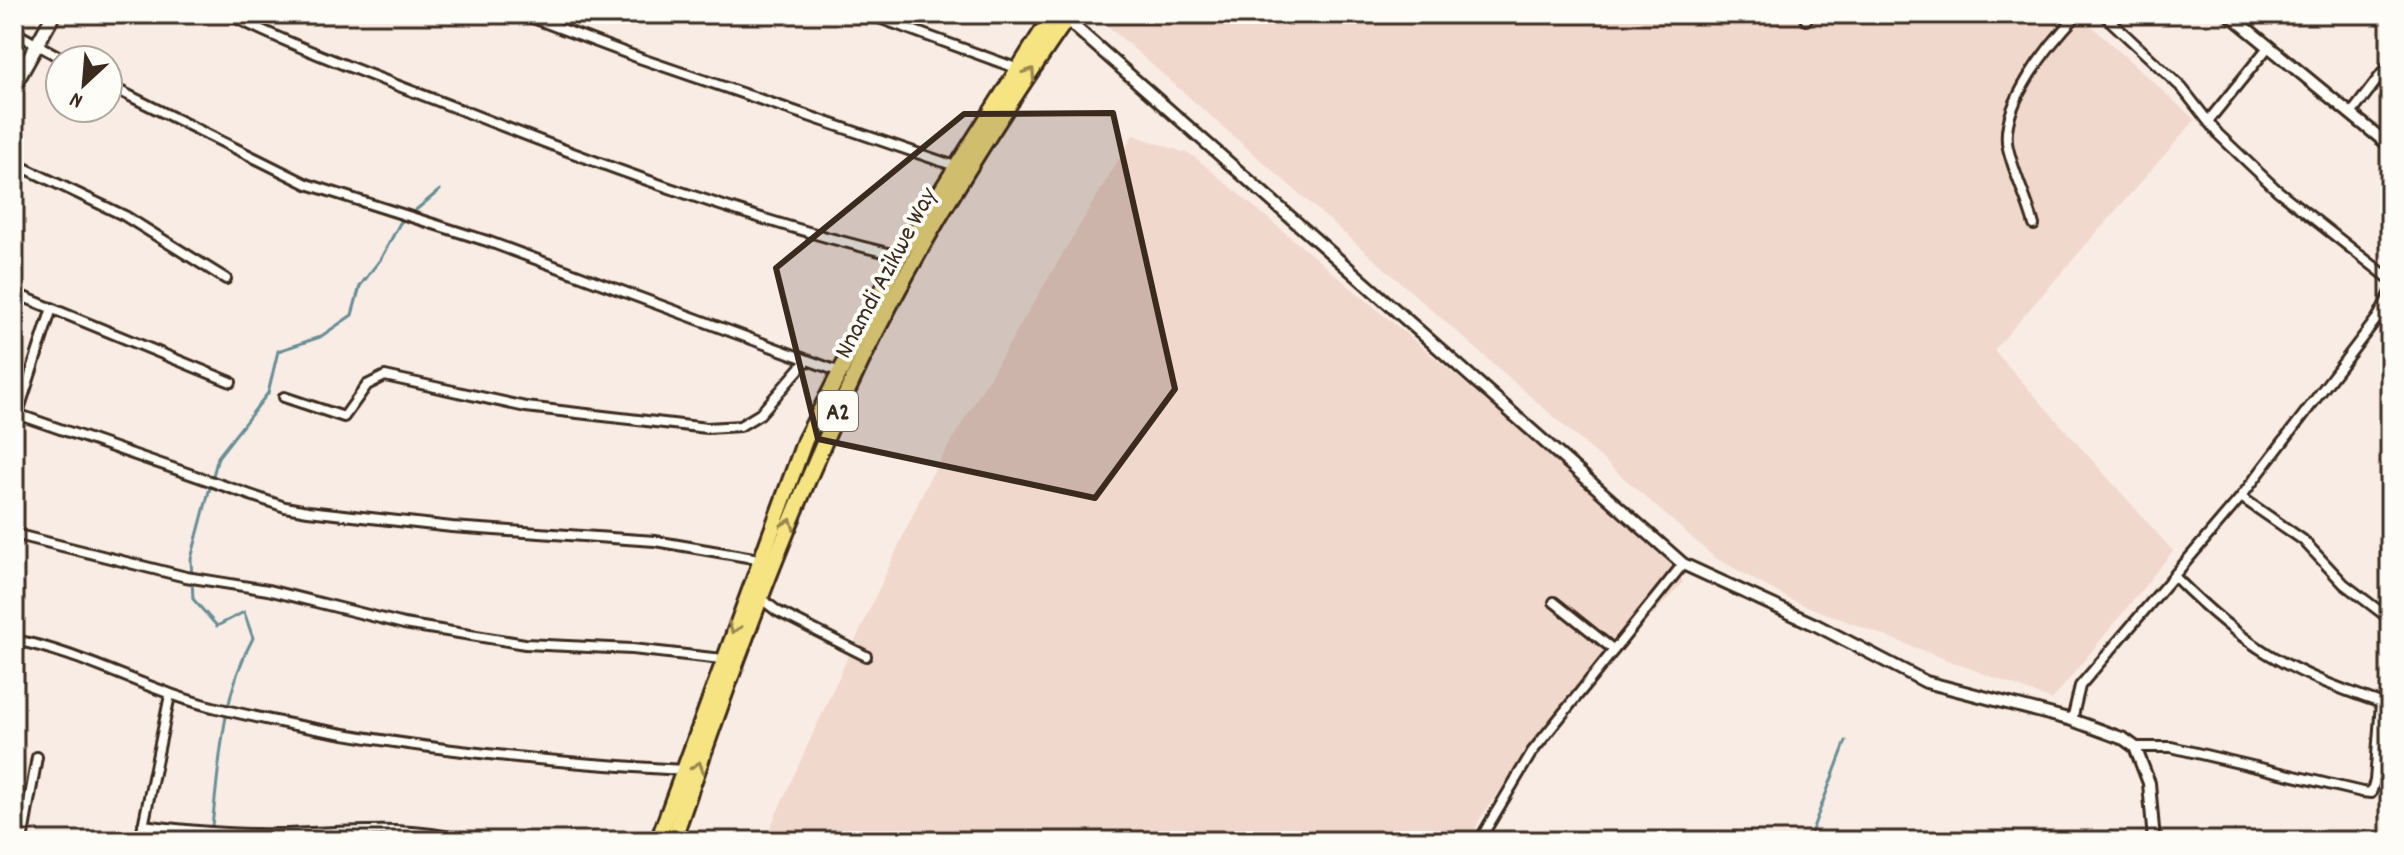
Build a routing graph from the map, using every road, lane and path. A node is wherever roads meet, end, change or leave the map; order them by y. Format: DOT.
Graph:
graph roads {
  1 [pos="54,14"];
  2 [pos="228,14"];
  3 [pos="522,14"];
  4 [pos="868,14"];
  5 [pos="2078,14"];
  6 [pos="2103,14"];
  7 [pos="2229,14"];
  8 [pos="1063,16"];
  9 [pos="14,32"];
  10 [pos="38,44"];
  11 [pos="2269,46"];
  12 [pos="44,48"];
  13 [pos="2390,63"];
  14 [pos="1016,68"];
  15 [pos="14,86"];
  16 [pos="124,93"];
  17 [pos="2351,114"];
  18 [pos="2209,120"];
  19 [pos="2390,146"];
  20 [pos="14,163"];
  21 [pos="955,166"];
  22 [pos="2034,225"];
  23 [pos="900,256"];
  24 [pos="226,279"];
  25 [pos="2390,279"];
  26 [pos="14,293"];
  27 [pos="2390,294"];
  28 [pos="52,308"];
  29 [pos="2378,317"];
  30 [pos="2390,326"];
  31 [pos="807,360"];
  32 [pos="840,372"];
  33 [pos="231,382"];
  34 [pos="284,397"];
  35 [pos="16,413"];
  36 [pos="14,425"];
  37 [pos="2241,497"];
  38 [pos="14,534"];
  39 [pos="759,559"];
  40 [pos="1683,564"];
  41 [pos="2174,576"];
  42 [pos="759,597"];
  43 [pos="1554,602"];
  44 [pos="2390,619"];
  45 [pos="14,640"];
  46 [pos="1614,650"];
  47 [pos="866,656"];
  48 [pos="722,659"];
  49 [pos="170,695"];
  50 [pos="2072,720"];
  51 [pos="2135,747"];
  52 [pos="37,757"];
  53 [pos="683,770"];
  54 [pos="143,825"];
  55 [pos="22,841"];
  56 [pos="140,841"];
  57 [pos="468,841"];
  58 [pos="658,841"];
  59 [pos="673,841"];
  60 [pos="1479,841"];
  61 [pos="2154,841"];
  1 -- 10 [label="main road"];
  2 -- 23 [label="street"];
  3 -- 21 [label="street"];
  4 -- 14 [label="street"];
  5 -- 22 [label="street"];
  6 -- 18 [label="street"];
  7 -- 11 [label="street"];
  8 -- 14 [label="highway, Nnamdi Azikwe Way / A2"];
  8 -- 40 [label="street"];
  42 -- 8 [label="highway, Nnamdi Azikwe Way / A2, one-way"];
  9 -- 10 [label="street"];
  10 -- 12 [label="street"];
  10 -- 15 [label="main road"];
  11 -- 17 [label="street"];
  11 -- 18 [label="street"];
  13 -- 17 [label="street"];
  14 -- 21 [label="highway, Nnamdi Azikwe Way / A2"];
  16 -- 31 [label="street"];
  17 -- 19 [label="street"];
  18 -- 25 [label="street"];
  20 -- 24 [label="street"];
  21 -- 23 [label="highway, Nnamdi Azikwe Way / A2"];
  23 -- 32 [label="highway, Nnamdi Azikwe Way / A2"];
  26 -- 28 [label="street"];
  27 -- 29 [label="street"];
  28 -- 33 [label="street"];
  28 -- 35 [label="street"];
  29 -- 30 [label="street"];
  29 -- 37 [label="street"];
  31 -- 32 [label="street"];
  31 -- 34 [label="street"];
  32 -- 39 [label="highway, Nnamdi Azikwe Way / A2"];
  35 -- 36 [label="street"];
  35 -- 39 [label="street"];
  37 -- 41 [label="street"];
  37 -- 44 [label="street"];
  38 -- 48 [label="street"];
  39 -- 48 [label="highway, Nnamdi Azikwe Way / A2, one-way"];
  40 -- 46 [label="street"];
  40 -- 50 [label="street"];
  41 -- 50 [label="street"];
  41 -- 51 [label="street"];
  42 -- 47 [label="street"];
  59 -- 42 [label="highway, Nnamdi Azikwe Way / A2, one-way"];
  43 -- 46 [label="street"];
  45 -- 49 [label="street"];
  46 -- 60 [label="street"];
  48 -- 53 [label="highway, Nnamdi Azikwe Way / A2"];
  49 -- 53 [label="street"];
  49 -- 54 [label="street"];
  50 -- 51 [label="street"];
  51 -- 61 [label="street"];
  52 -- 55 [label="street"];
  53 -- 58 [label="highway, Nnamdi Azikwe Way / A2"];
  54 -- 56 [label="street"];
  54 -- 57 [label="street"];
}
